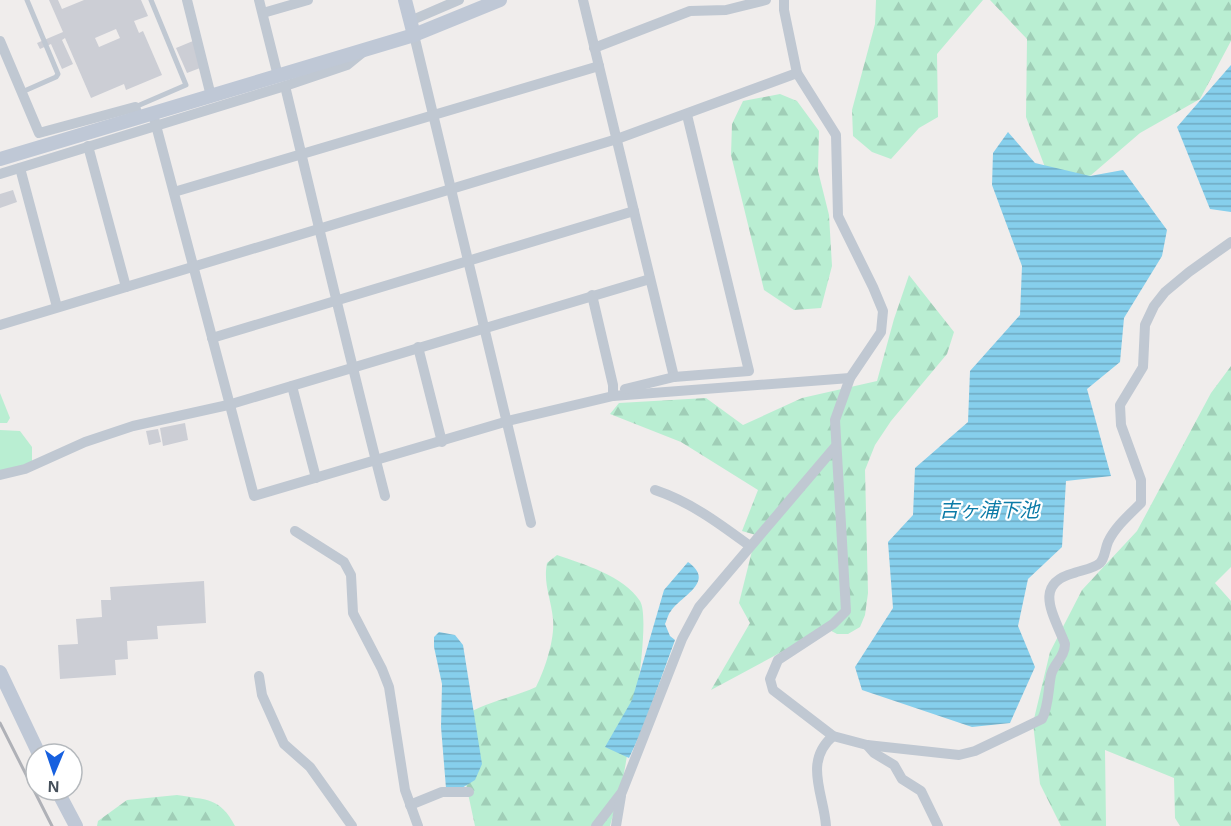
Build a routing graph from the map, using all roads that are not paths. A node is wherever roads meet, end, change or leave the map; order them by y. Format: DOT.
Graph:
graph roads {
  1 [pos="27,0"];
  2 [pos="151,0"];
  3 [pos="187,0"];
  4 [pos="259,0"];
  5 [pos="308,0"];
  6 [pos="405,0"];
  7 [pos="459,0"];
  8 [pos="500,0"];
  9 [pos="583,0"];
  10 [pos="766,0"];
  11 [pos="784,0"];
  12 [pos="445,3"];
  13 [pos="263,13"];
  14 [pos="410,21"];
  15 [pos="414,35"];
  16 [pos="0,41"];
  17 [pos="594,48"];
  18 [pos="598,66"];
  19 [pos="797,73"];
  20 [pos="282,81"];
  21 [pos="21,92"];
  22 [pos="211,96"];
  23 [pos="137,113"];
  24 [pos="687,115"];
  25 [pos="432,116"];
  26 [pos="155,120"];
  27 [pos="617,139"];
  28 [pos="88,146"];
  29 [pos="301,154"];
  30 [pos="0,159"];
  31 [pos="20,168"];
  32 [pos="0,174"];
  33 [pos="449,189"];
  34 [pos="174,192"];
  35 [pos="634,211"];
  36 [pos="318,228"];
  37 [pos="1231,242"];
  38 [pos="467,260"];
  39 [pos="193,266"];
  40 [pos="651,279"];
  41 [pos="126,287"];
  42 [pos="592,295"];
  43 [pos="338,301"];
  44 [pos="57,307"];
  45 [pos="0,325"];
  46 [pos="484,327"];
  47 [pos="212,338"];
  48 [pos="418,347"];
  49 [pos="354,367"];
  50 [pos="674,377"];
  51 [pos="850,378"];
  52 [pos="292,386"];
  53 [pos="618,395"];
  54 [pos="228,405"];
  55 [pos="508,422"];
  56 [pos="442,442"];
  57 [pos="835,447"];
  58 [pos="376,460"];
  59 [pos="0,475"];
  60 [pos="316,478"];
  61 [pos="656,489"];
  62 [pos="385,496"];
  63 [pos="531,523"];
  64 [pos="295,531"];
  65 [pos="750,546"];
  66 [pos="0,672"];
  67 [pos="259,676"];
  68 [pos="833,736"];
  69 [pos="33,742"];
  70 [pos="867,745"];
  71 [pos="469,792"];
  72 [pos="622,792"];
  73 [pos="63,802"];
  74 [pos="410,805"];
  75 [pos="76,826"];
  76 [pos="352,826"];
  77 [pos="418,826"];
  78 [pos="596,826"];
  79 [pos="616,826"];
  80 [pos="826,826"];
  81 [pos="938,826"];
  1 -- 21 [label="lane"];
  2 -- 23 [label="lane"];
  3 -- 22 [label="street"];
  4 -- 13 [label="street"];
  5 -- 13 [label="street"];
  6 -- 14 [label="street"];
  7 -- 12 [label="street"];
  8 -- 15 [label="street"];
  9 -- 17 [label="street"];
  10 -- 17 [label="street"];
  11 -- 19 [label="street"];
  12 -- 14 [label="street"];
  13 -- 20 [label="street"];
  14 -- 15 [label="street"];
  15 -- 20 [label="street"];
  15 -- 25 [label="street"];
  16 -- 21 [label="street"];
  17 -- 18 [label="street"];
  18 -- 25 [label="street"];
  18 -- 27 [label="street"];
  19 -- 24 [label="street"];
  19 -- 51 [label="street"];
  20 -- 22 [label="street"];
  20 -- 26 [label="street"];
  20 -- 29 [label="street"];
  21 -- 23 [label="street"];
  22 -- 26 [label="street"];
  23 -- 26 [label="street"];
  23 -- 30 [label="street"];
  24 -- 27 [label="street"];
  24 -- 50 [label="street"];
  25 -- 29 [label="street"];
  25 -- 33 [label="street"];
  26 -- 28 [label="street"];
  26 -- 34 [label="street"];
  27 -- 33 [label="street"];
  27 -- 35 [label="street"];
  28 -- 31 [label="street"];
  28 -- 41 [label="street"];
  29 -- 34 [label="street"];
  29 -- 36 [label="street"];
  31 -- 32 [label="street"];
  31 -- 44 [label="street"];
  33 -- 36 [label="street"];
  33 -- 38 [label="street"];
  34 -- 39 [label="street"];
  35 -- 38 [label="street"];
  35 -- 40 [label="street"];
  36 -- 39 [label="street"];
  36 -- 43 [label="street"];
  37 -- 70 [label="street"];
  38 -- 43 [label="street"];
  38 -- 46 [label="street"];
  39 -- 41 [label="street"];
  39 -- 47 [label="street"];
  40 -- 42 [label="street"];
  40 -- 50 [label="street"];
  41 -- 44 [label="street"];
  42 -- 46 [label="street"];
  42 -- 53 [label="street"];
  43 -- 47 [label="street"];
  43 -- 49 [label="street"];
  44 -- 45 [label="street"];
  46 -- 48 [label="street"];
  46 -- 55 [label="street"];
  47 -- 54 [label="street"];
  48 -- 49 [label="street"];
  48 -- 56 [label="street"];
  49 -- 52 [label="street"];
  49 -- 58 [label="street"];
  50 -- 53 [label="street"];
  51 -- 53 [label="street"];
  51 -- 57 [label="street"];
  52 -- 54 [label="street"];
  52 -- 60 [label="street"];
  53 -- 55 [label="street"];
  54 -- 59 [label="street"];
  54 -- 60 [label="street"];
  55 -- 56 [label="street"];
  55 -- 63 [label="street"];
  56 -- 58 [label="street"];
  57 -- 65 [label="street"];
  57 -- 68 [label="street"];
  58 -- 60 [label="street"];
  58 -- 62 [label="street"];
  61 -- 65 [label="street"];
  64 -- 74 [label="street"];
  65 -- 72 [label="street"];
  66 -- 69 [label="street"];
  67 -- 76 [label="street"];
  68 -- 70 [label="street"];
  68 -- 80 [label="street"];
  70 -- 81 [label="street"];
  71 -- 74 [label="street"];
  72 -- 78 [label="street"];
  72 -- 79 [label="street"];
  73 -- 75 [label="street"];
  74 -- 77 [label="street"];
}
